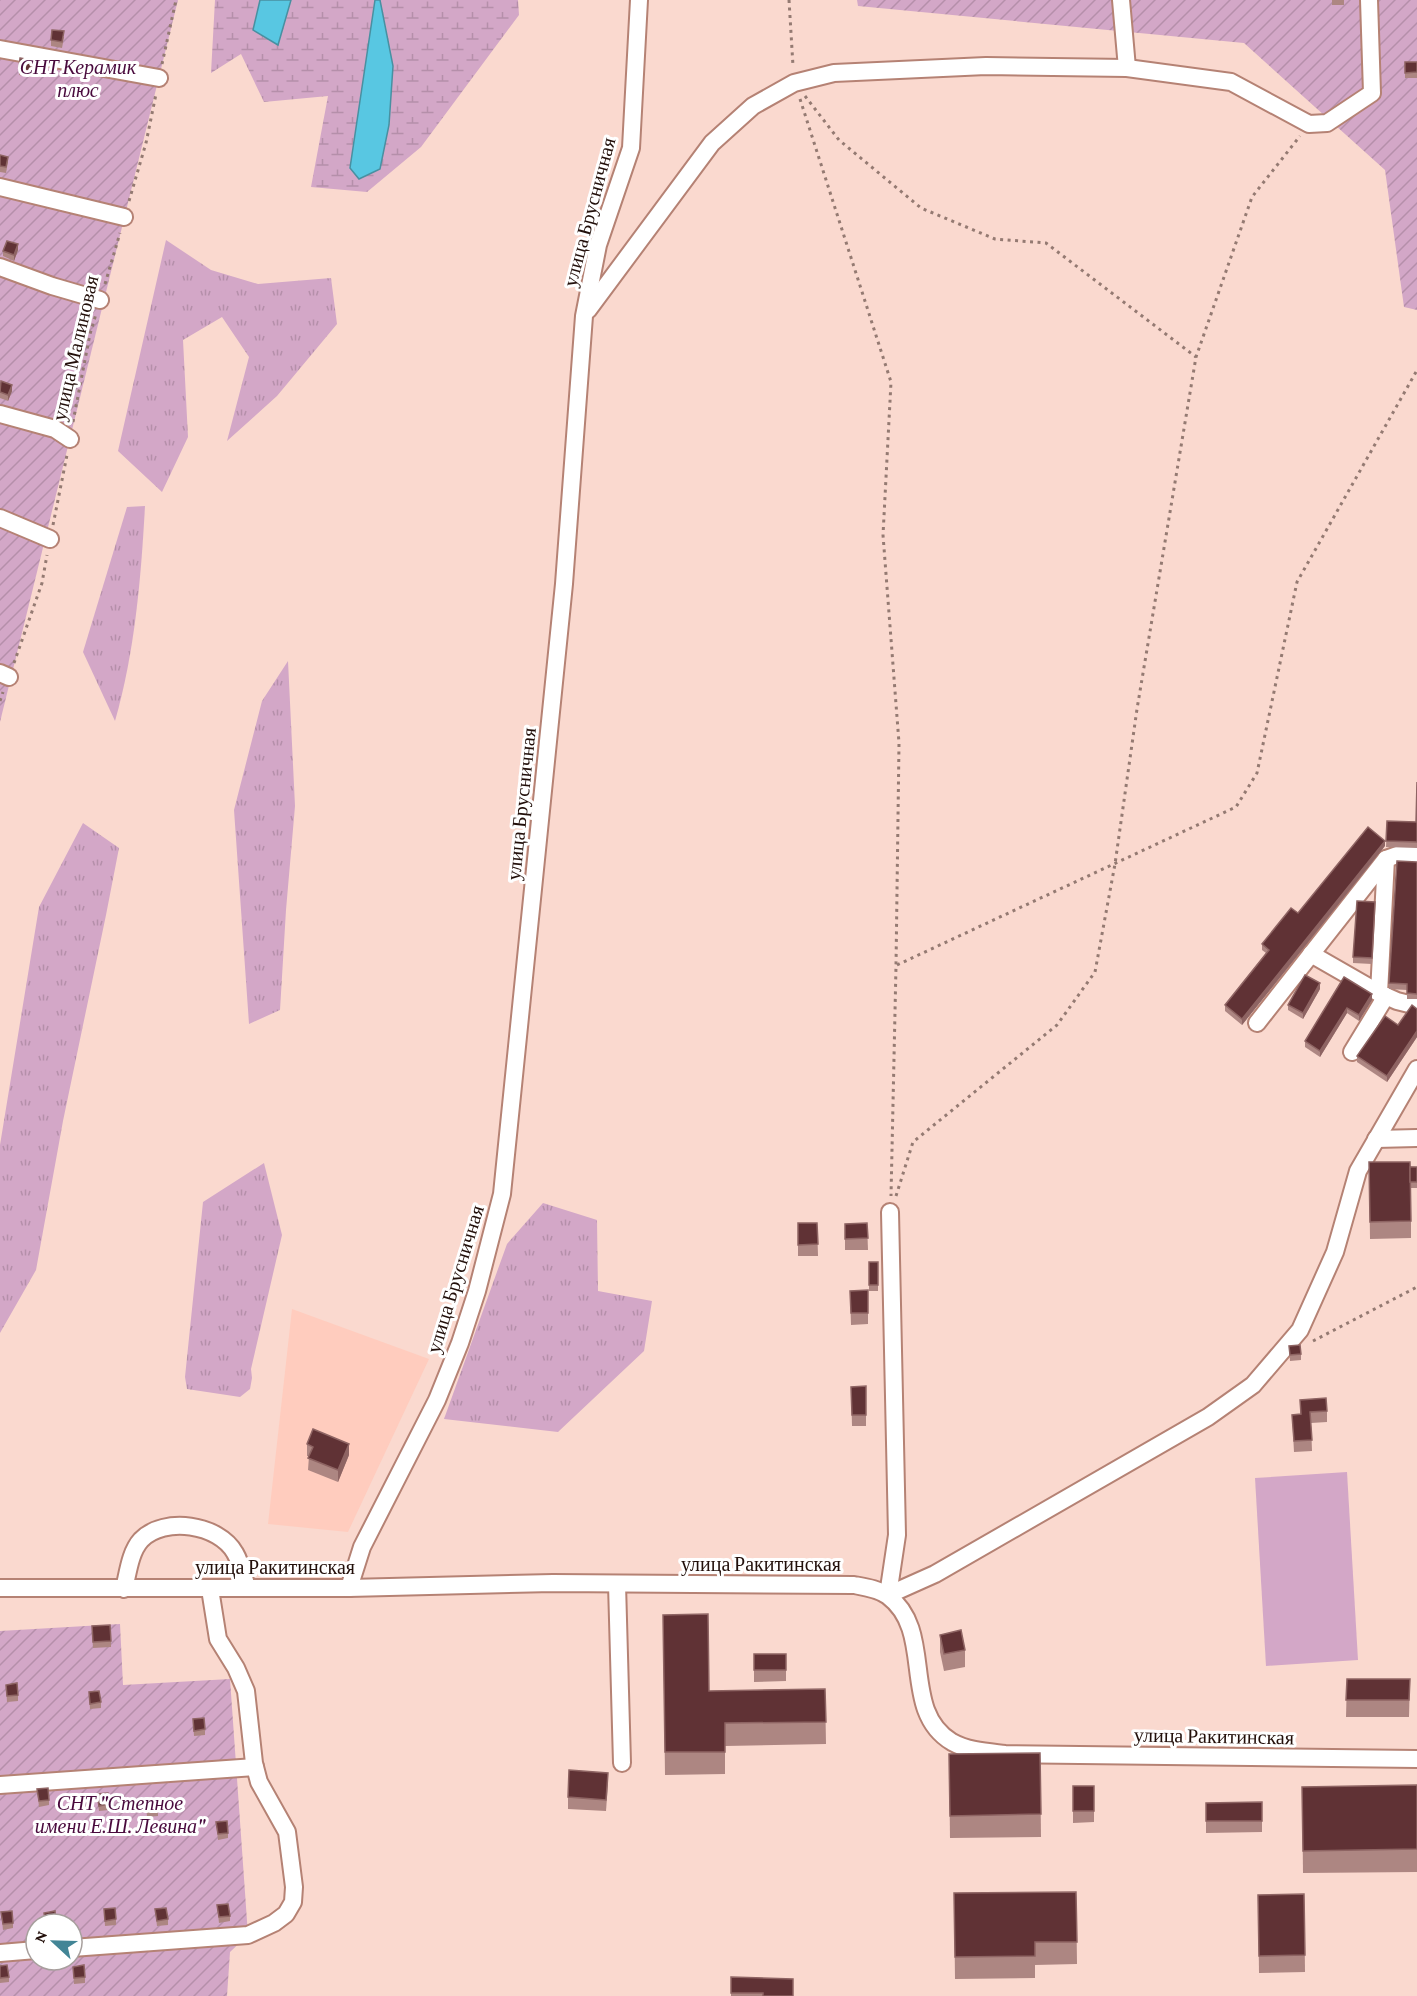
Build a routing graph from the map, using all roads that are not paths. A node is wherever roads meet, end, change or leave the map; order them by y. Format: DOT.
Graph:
graph roads {
  1 [pos="639,0"];
  2 [pos="1122,0"];
  3 [pos="1370,0"];
  4 [pos="0,49"];
  5 [pos="1127,68"];
  6 [pos="159,78"];
  7 [pos="0,187"];
  8 [pos="124,217"];
  9 [pos="0,267"];
  10 [pos="100,300"];
  11 [pos="584,316"];
  12 [pos="0,414"];
  13 [pos="70,439"];
  14 [pos="0,518"];
  15 [pos="50,539"];
  16 [pos="1417,855"];
  17 [pos="1386,859"];
  18 [pos="1311,954"];
  19 [pos="1383,994"];
  20 [pos="1417,1006"];
  21 [pos="1257,1023"];
  22 [pos="1352,1052"];
  23 [pos="1417,1069"];
  24 [pos="1417,1138"];
  25 [pos="1376,1139"];
  26 [pos="890,1212"];
  27 [pos="617,1584"];
  28 [pos="0,1588"];
  29 [pos="124,1588"];
  30 [pos="248,1588"];
  31 [pos="349,1588"];
  32 [pos="210,1589"];
  33 [pos="888,1595"];
  34 [pos="1417,1759"];
  35 [pos="622,1763"];
  36 [pos="255,1767"];
  37 [pos="0,1785"];
  38 [pos="84,1947"];
  39 [pos="24,1951"];
  40 [pos="0,1953"];
  1 -- 11 [label="street, улица Брусничная"];
  2 -- 5 [label="street"];
  3 -- 5 [label="street"];
  4 -- 6 [label="street"];
  5 -- 11 [label="street"];
  7 -- 8 [label="street"];
  9 -- 10 [label="street"];
  11 -- 31 [label="street, улица Брусничная"];
  12 -- 13 [label="street"];
  14 -- 15 [label="street"];
  16 -- 17 [label="street"];
  17 -- 18 [label="street"];
  17 -- 19 [label="street"];
  18 -- 19 [label="street"];
  18 -- 21 [label="street"];
  19 -- 20 [label="street"];
  19 -- 22 [label="street"];
  23 -- 25 [label="street"];
  24 -- 25 [label="street"];
  25 -- 33 [label="street"];
  26 -- 33 [label="street"];
  27 -- 31 [label="street, улица Ракитинская"];
  27 -- 33 [label="street, улица Ракитинская"];
  27 -- 35 [label="street"];
  28 -- 29 [label="street, улица Ракитинская"];
  29 -- 30 [label="street"];
  29 -- 32 [label="street, улица Ракитинская"];
  30 -- 31 [label="street, улица Ракитинская"];
  30 -- 32 [label="street, улица Ракитинская"];
  32 -- 36 [label="street"];
  33 -- 34 [label="street, улица Ракитинская"];
  36 -- 37 [label="street"];
  36 -- 38 [label="street"];
  39 -- 40 [label="street"];
}
